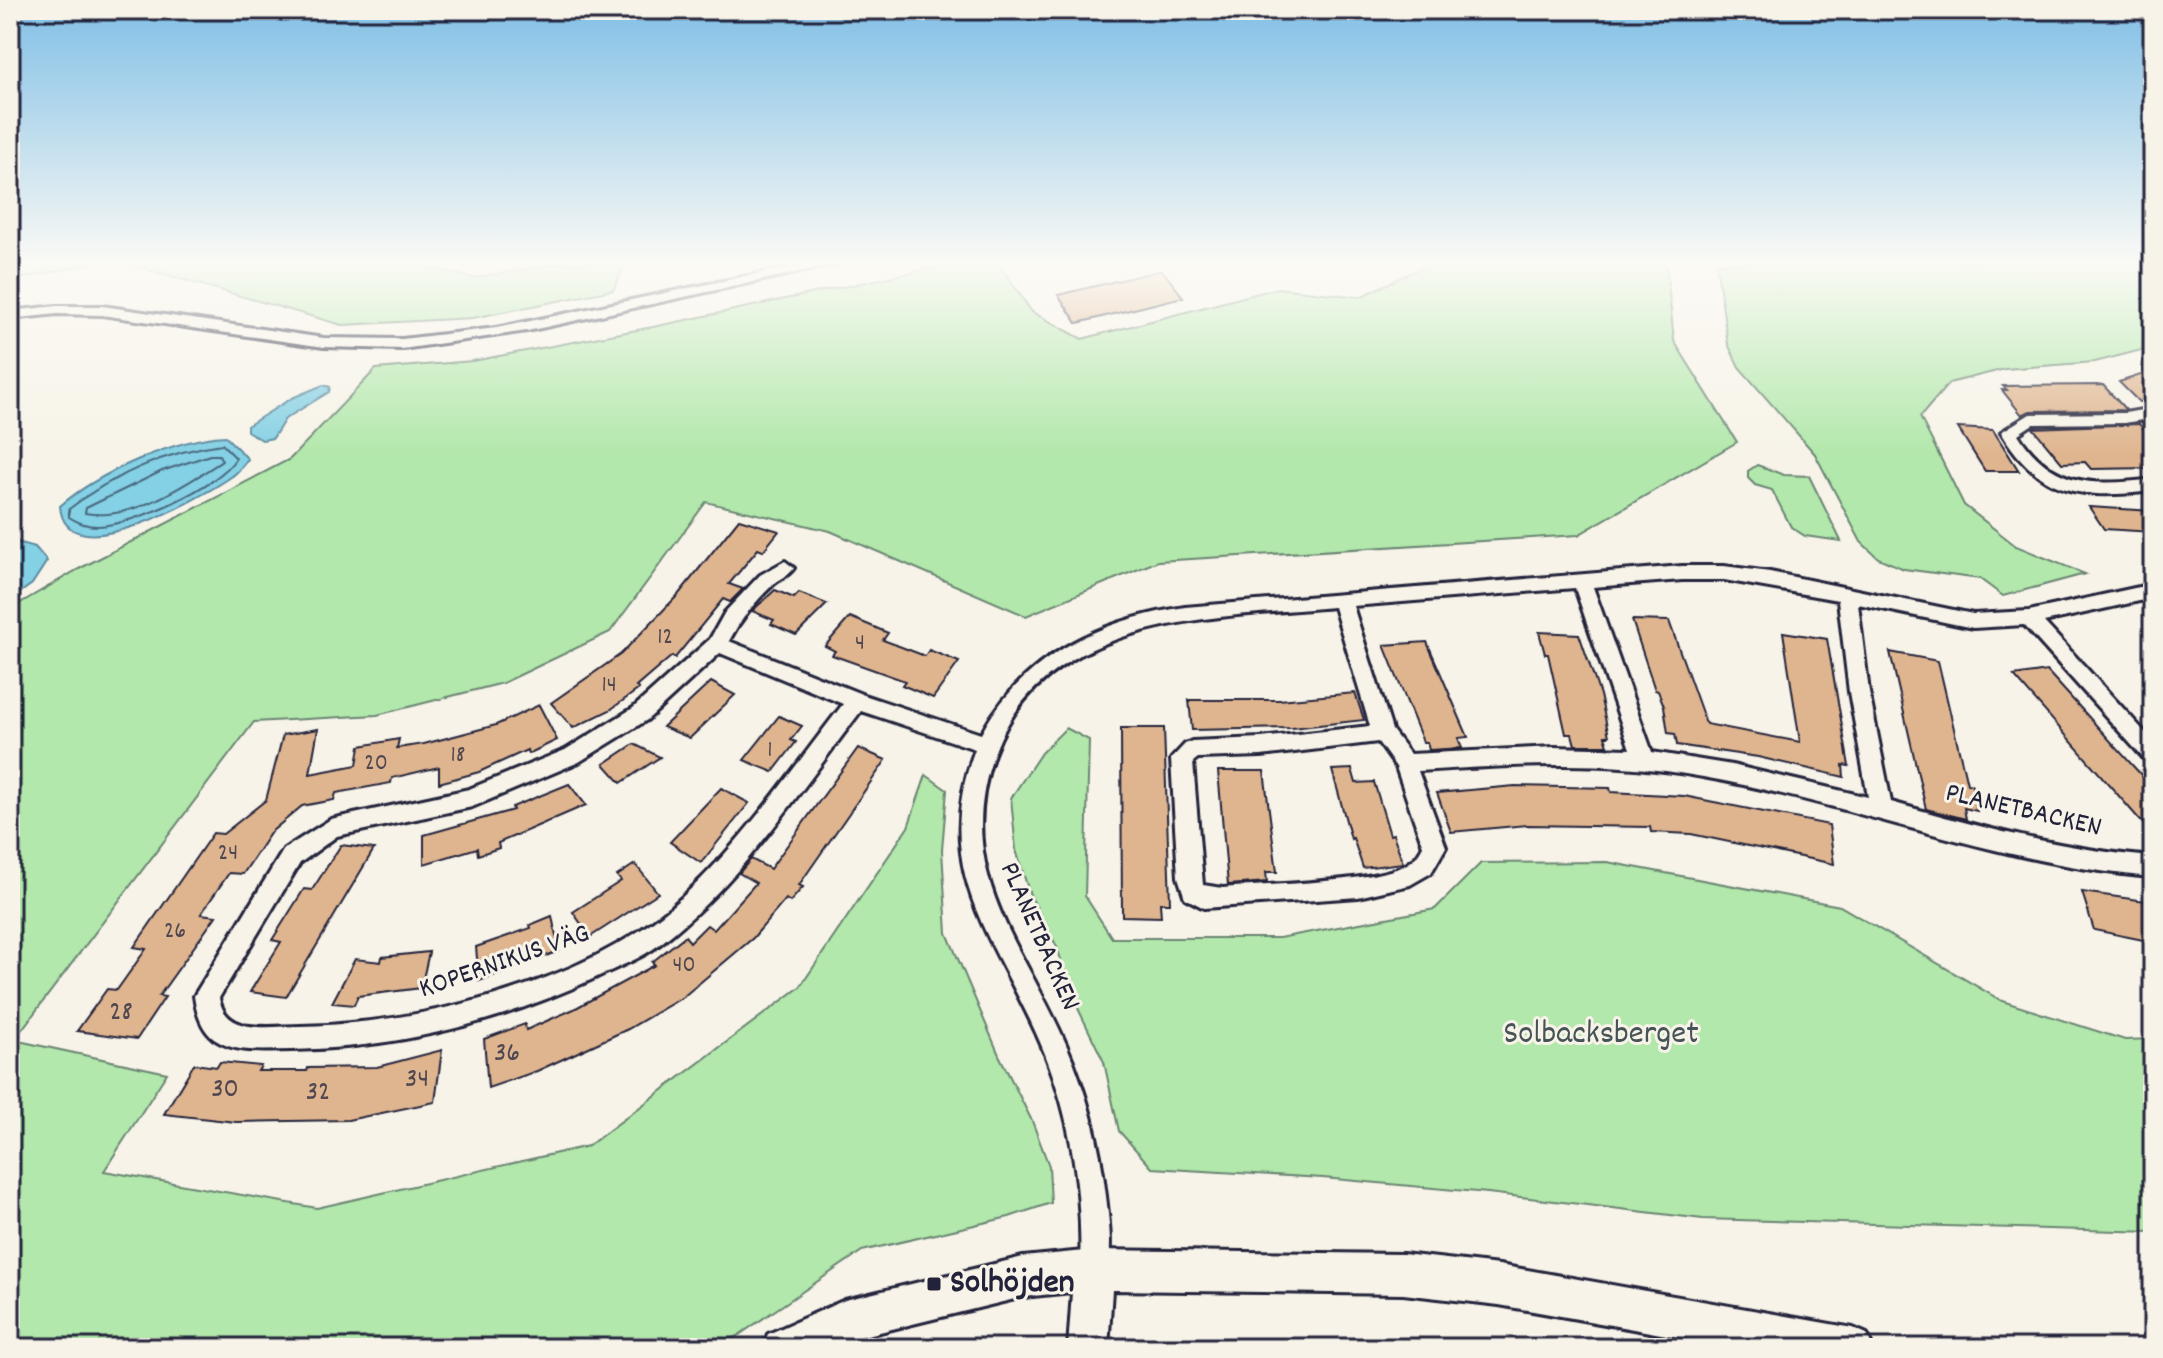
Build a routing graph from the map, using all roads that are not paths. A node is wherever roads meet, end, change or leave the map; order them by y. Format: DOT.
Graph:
graph roads {
  1 [pos="218,326"];
  2 [pos="526,326"];
  3 [pos="2153,413"];
  4 [pos="2153,485"];
  5 [pos="785,568"];
  6 [pos="1581,580"];
  7 [pos="2153,591"];
  8 [pos="1847,595"];
  9 [pos="1341,599"];
  10 [pos="2029,618"];
  11 [pos="717,644"];
  12 [pos="857,701"];
  13 [pos="1383,733"];
  14 [pos="984,744"];
  15 [pos="2153,755"];
  16 [pos="1644,759"];
  17 [pos="1405,763"];
  18 [pos="1881,809"];
  19 [pos="2153,867"];
  20 [pos="1094,1270"];
  21 [pos="1089,1344"];
  22 [pos="782,1348"];
  23 [pos="1853,1348"];
  1 -- 2 [label="street"];
  3 -- 4 [label="street"];
  5 -- 11 [label="street, KOPERNIKUS VÄG"];
  6 -- 8 [label="street, PLANETBACKEN"];
  6 -- 9 [label="street, PLANETBACKEN"];
  6 -- 16 [label="street"];
  7 -- 10 [label="street, PLANETBACKEN"];
  8 -- 10 [label="street, PLANETBACKEN"];
  8 -- 18 [label="street"];
  9 -- 13 [label="street"];
  9 -- 14 [label="street, PLANETBACKEN"];
  10 -- 15 [label="street"];
  11 -- 12 [label="street"];
  11 -- 12 [label="street, KOPERNIKUS VÄG"];
  12 -- 14 [label="street"];
  13 -- 17 [label="street"];
  13 -- 17 [label="street"];
  14 -- 20 [label="street, PLANETBACKEN"];
  16 -- 17 [label="street, PLANETBACKEN"];
  16 -- 18 [label="street, PLANETBACKEN"];
  18 -- 19 [label="street, PLANETBACKEN"];
  20 -- 21 [label="main road"];
  20 -- 22 [label="main road"];
  20 -- 23 [label="main road"];
}
